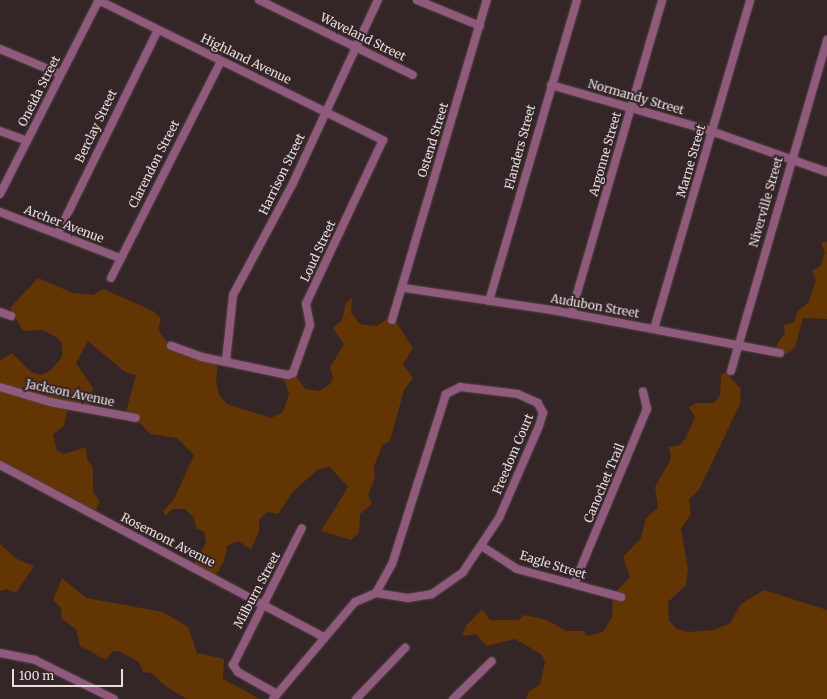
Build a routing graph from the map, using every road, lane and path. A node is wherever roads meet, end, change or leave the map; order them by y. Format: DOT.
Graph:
graph roads {
  1 [pos="99,0"];
  2 [pos="259,0"];
  3 [pos="378,0"];
  4 [pos="417,0"];
  5 [pos="487,0"];
  6 [pos="577,0"];
  7 [pos="662,0"];
  8 [pos="750,0"];
  9 [pos="480,26"];
  10 [pos="158,30"];
  11 [pos="827,40"];
  12 [pos="356,48"];
  13 [pos="0,49"];
  14 [pos="221,61"];
  15 [pos="60,74"];
  16 [pos="413,75"];
  17 [pos="551,85"];
  18 [pos="631,108"];
  19 [pos="326,111"];
  20 [pos="0,131"];
  21 [pos="711,132"];
  22 [pos="383,140"];
  23 [pos="27,141"];
  24 [pos="792,157"];
  25 [pos="827,172"];
  26 [pos="0,194"];
  27 [pos="0,212"];
  28 [pos="58,233"];
  29 [pos="120,258"];
  30 [pos="111,278"];
  31 [pos="404,288"];
  32 [pos="489,301"];
  33 [pos="0,312"];
  34 [pos="571,314"];
  35 [pos="11,316"];
  36 [pos="392,320"];
  37 [pos="654,329"];
  38 [pos="737,345"];
  39 [pos="171,346"];
  40 [pos="780,353"];
  41 [pos="226,361"];
  42 [pos="732,371"];
  43 [pos="0,387"];
  44 [pos="643,391"];
  45 [pos="136,418"];
  46 [pos="0,465"];
  47 [pos="302,528"];
  48 [pos="483,547"];
  49 [pos="574,584"];
  50 [pos="376,593"];
  51 [pos="621,597"];
  52 [pos="262,602"];
  53 [pos="324,637"];
  54 [pos="405,648"];
  55 [pos="0,653"];
  56 [pos="492,661"];
  57 [pos="275,697"];
  58 [pos="112,699"];
  59 [pos="356,699"];
  60 [pos="453,699"];
  1 -- 10 [label="street, Highland Avenue"];
  1 -- 15 [label="street, Oneida Street"];
  2 -- 12 [label="street, Waveland Street"];
  3 -- 12 [label="street, Harrison Street"];
  4 -- 9 [label="street"];
  5 -- 9 [label="street, Ostend Street"];
  6 -- 17 [label="street, Flanders Street"];
  7 -- 18 [label="street, Argonne Street"];
  8 -- 21 [label="street, Marne Street"];
  9 -- 31 [label="street, Ostend Street"];
  10 -- 14 [label="street, Highland Avenue"];
  10 -- 28 [label="street, Berclay Street"];
  11 -- 24 [label="street, Niverville Street"];
  12 -- 16 [label="street, Waveland Street"];
  12 -- 19 [label="street, Harrison Street"];
  13 -- 15 [label="street"];
  14 -- 19 [label="street, Highland Avenue"];
  14 -- 29 [label="street, Clarendon Street"];
  15 -- 23 [label="street, Oneida Street"];
  17 -- 18 [label="street, Normandy Street"];
  17 -- 32 [label="street, Flanders Street"];
  18 -- 21 [label="street, Normandy Street"];
  18 -- 34 [label="street, Argonne Street"];
  19 -- 22 [label="street, Highland Avenue"];
  19 -- 41 [label="street, Harrison Street"];
  20 -- 23 [label="street"];
  21 -- 24 [label="street, Normandy Street"];
  21 -- 37 [label="street, Marne Street"];
  22 -- 41 [label="street, Loud Street"];
  23 -- 26 [label="street, Oneida Street"];
  24 -- 25 [label="street, Normandy Street"];
  24 -- 38 [label="street, Niverville Street"];
  27 -- 28 [label="street, Archer Avenue"];
  28 -- 29 [label="street, Archer Avenue"];
  29 -- 30 [label="street, Clarendon Street"];
  31 -- 32 [label="street, Audubon Street"];
  31 -- 36 [label="street, Ostend Street"];
  32 -- 34 [label="street, Audubon Street"];
  33 -- 35 [label="street"];
  34 -- 37 [label="street, Audubon Street"];
  37 -- 38 [label="street, Audubon Street"];
  38 -- 40 [label="street, Audubon Street"];
  38 -- 42 [label="street, Niverville Street"];
  39 -- 41 [label="street"];
  43 -- 45 [label="street, Jackson Avenue"];
  44 -- 49 [label="street, Canochet Trail"];
  46 -- 52 [label="street, Rosemont Avenue"];
  47 -- 52 [label="street, Milburn Street"];
  48 -- 49 [label="street, Eagle Street"];
  48 -- 50 [label="street, Freedom Court"];
  48 -- 50 [label="street, Freedom Court"];
  49 -- 51 [label="street, Eagle Street"];
  50 -- 53 [label="street"];
  52 -- 53 [label="street, Rosemont Avenue"];
  52 -- 57 [label="street, Milburn Street"];
  53 -- 57 [label="street"];
  54 -- 59 [label="street"];
  55 -- 58 [label="street"];
  56 -- 60 [label="street"];
}
